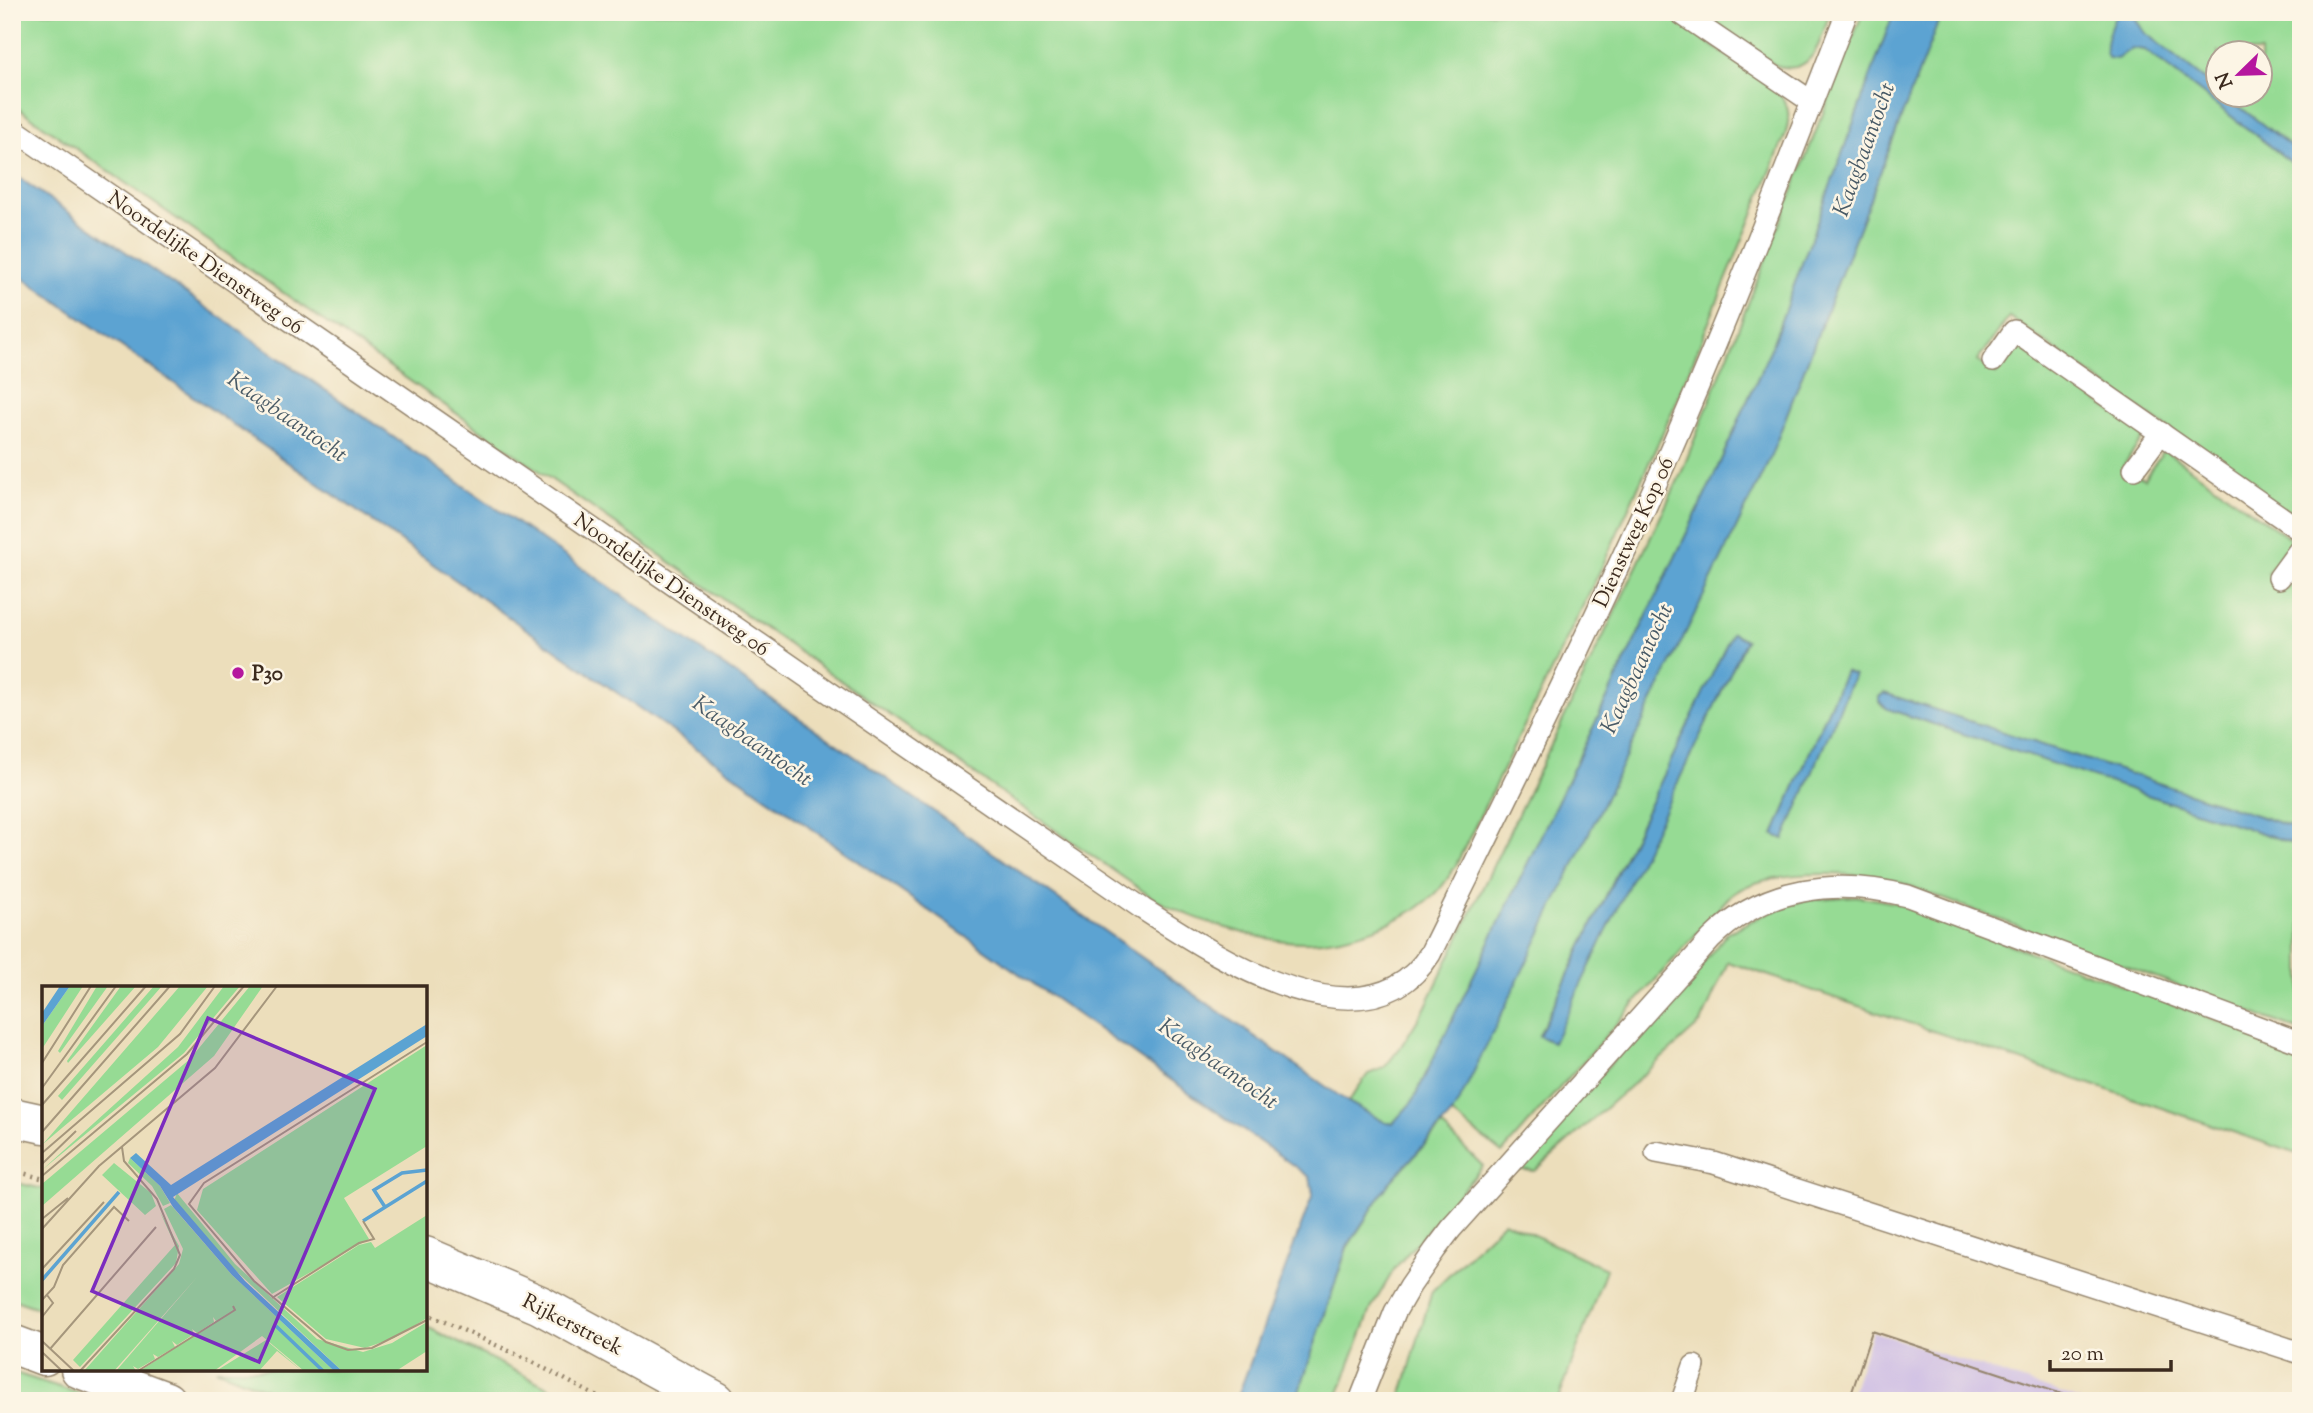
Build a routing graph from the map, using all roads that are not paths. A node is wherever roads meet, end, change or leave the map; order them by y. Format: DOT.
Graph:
graph roads {
  1 [pos="1679,12"];
  2 [pos="1847,12"];
  3 [pos="1812,102"];
  4 [pos="12,128"];
  5 [pos="1993,361"];
  6 [pos="2161,433"];
  7 [pos="2134,469"];
  8 [pos="2301,531"];
  9 [pos="2301,548"];
  10 [pos="2279,578"];
  11 [pos="1352,998"];
  12 [pos="2301,1044"];
  13 [pos="12,1117"];
  14 [pos="42,1124"];
  15 [pos="1656,1152"];
  16 [pos="427,1257"];
  17 [pos="12,1345"];
  18 [pos="2301,1353"];
  19 [pos="42,1355"];
  20 [pos="1694,1366"];
  21 [pos="85,1371"];
  22 [pos="166,1401"];
  23 [pos="716,1401"];
  24 [pos="1360,1401"];
  25 [pos="1682,1401"];
  1 -- 3 [label="lane"];
  2 -- 3 [label="lane, Dienstweg Kop 06"];
  3 -- 11 [label="lane, Dienstweg Kop 06"];
  4 -- 11 [label="lane, Noordelijke Dienstweg 06"];
  5 -- 6 [label="lane"];
  6 -- 7 [label="lane"];
  6 -- 8 [label="lane"];
  9 -- 10 [label="lane"];
  12 -- 24 [label="lane"];
  13 -- 14 [label="main road"];
  15 -- 18 [label="lane"];
  16 -- 23 [label="main road, Rijkerstreek"];
  17 -- 19 [label="main road"];
  20 -- 25 [label="lane"];
  21 -- 22 [label="main road"];
}
